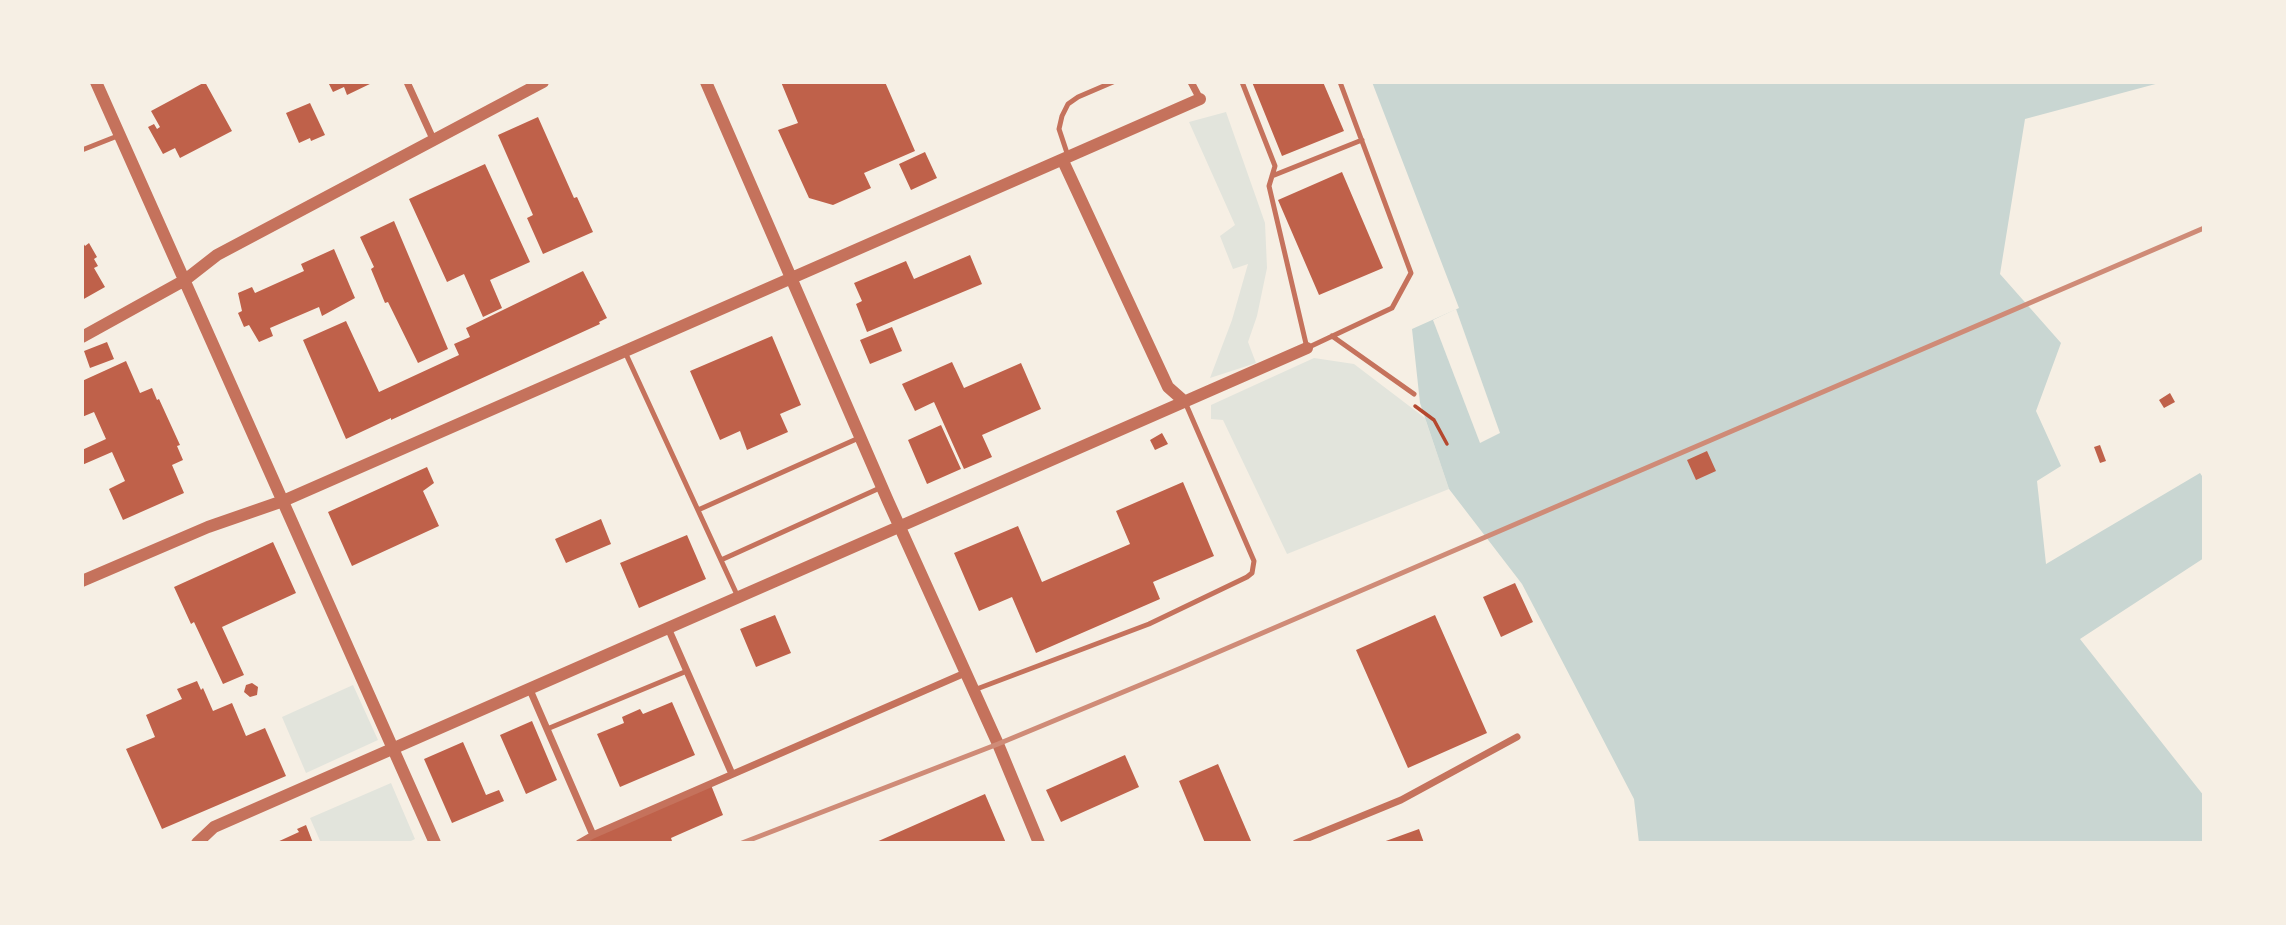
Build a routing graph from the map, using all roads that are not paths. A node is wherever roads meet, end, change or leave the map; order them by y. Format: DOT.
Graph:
graph roads {
  1 [pos="96,82"];
  2 [pos="407,82"];
  3 [pos="543,82"];
  4 [pos="706,82"];
  5 [pos="1113,82"];
  6 [pos="1191,82"];
  7 [pos="1242,82"];
  8 [pos="1340,82"];
  9 [pos="1200,100"];
  10 [pos="120,135"];
  11 [pos="1362,140"];
  12 [pos="434,141"];
  13 [pos="82,150"];
  14 [pos="1066,160"];
  15 [pos="1272,176"];
  16 [pos="792,278"];
  17 [pos="185,279"];
  18 [pos="1332,336"];
  19 [pos="82,337"];
  20 [pos="1307,348"];
  21 [pos="625,352"];
  22 [pos="1414,394"];
  23 [pos="1185,402"];
  24 [pos="861,437"];
  25 [pos="882,487"];
  26 [pos="283,501"];
  27 [pos="698,510"];
  28 [pos="900,526"];
  29 [pos="721,559"];
  30 [pos="82,581"];
  31 [pos="738,597"];
  32 [pos="668,628"];
  33 [pos="687,671"];
  34 [pos="965,673"];
  35 [pos="530,690"];
  36 [pos="974,691"];
  37 [pos="547,729"];
  38 [pos="1517,737"];
  39 [pos="395,749"];
  40 [pos="733,774"];
  41 [pos="593,835"];
  42 [pos="197,843"];
  43 [pos="435,843"];
  44 [pos="579,843"];
  45 [pos="1039,843"];
  46 [pos="1296,843"];
  1 -- 10 [label="street"];
  2 -- 12 [label="street"];
  3 -- 12 [label="street"];
  4 -- 16 [label="street"];
  5 -- 14 [label="lane"];
  6 -- 9 [label="street"];
  7 -- 15 [label="lane"];
  8 -- 11 [label="lane"];
  9 -- 14 [label="street"];
  10 -- 13 [label="lane"];
  10 -- 17 [label="street"];
  11 -- 15 [label="lane"];
  11 -- 18 [label="lane"];
  12 -- 17 [label="street"];
  14 -- 16 [label="street"];
  14 -- 23 [label="street"];
  15 -- 20 [label="lane"];
  16 -- 21 [label="street"];
  16 -- 24 [label="street"];
  17 -- 19 [label="street"];
  17 -- 26 [label="street"];
  18 -- 20 [label="lane"];
  18 -- 22 [label="lane"];
  20 -- 23 [label="street"];
  21 -- 26 [label="street"];
  21 -- 27 [label="lane"];
  23 -- 28 [label="street"];
  23 -- 36 [label="lane"];
  24 -- 25 [label="street"];
  24 -- 27 [label="lane"];
  25 -- 28 [label="street"];
  25 -- 29 [label="lane"];
  26 -- 30 [label="street"];
  26 -- 39 [label="street"];
  27 -- 29 [label="lane"];
  28 -- 31 [label="street"];
  28 -- 34 [label="street"];
  29 -- 31 [label="lane"];
  31 -- 32 [label="street"];
  32 -- 33 [label="street"];
  32 -- 35 [label="street"];
  33 -- 37 [label="lane"];
  33 -- 40 [label="street"];
  34 -- 36 [label="street"];
  34 -- 40 [label="street"];
  35 -- 37 [label="street"];
  35 -- 39 [label="street"];
  36 -- 45 [label="street"];
  37 -- 41 [label="street"];
  38 -- 46 [label="street"];
  39 -- 42 [label="street"];
  39 -- 43 [label="street"];
  40 -- 41 [label="street"];
  41 -- 44 [label="street"];
}
